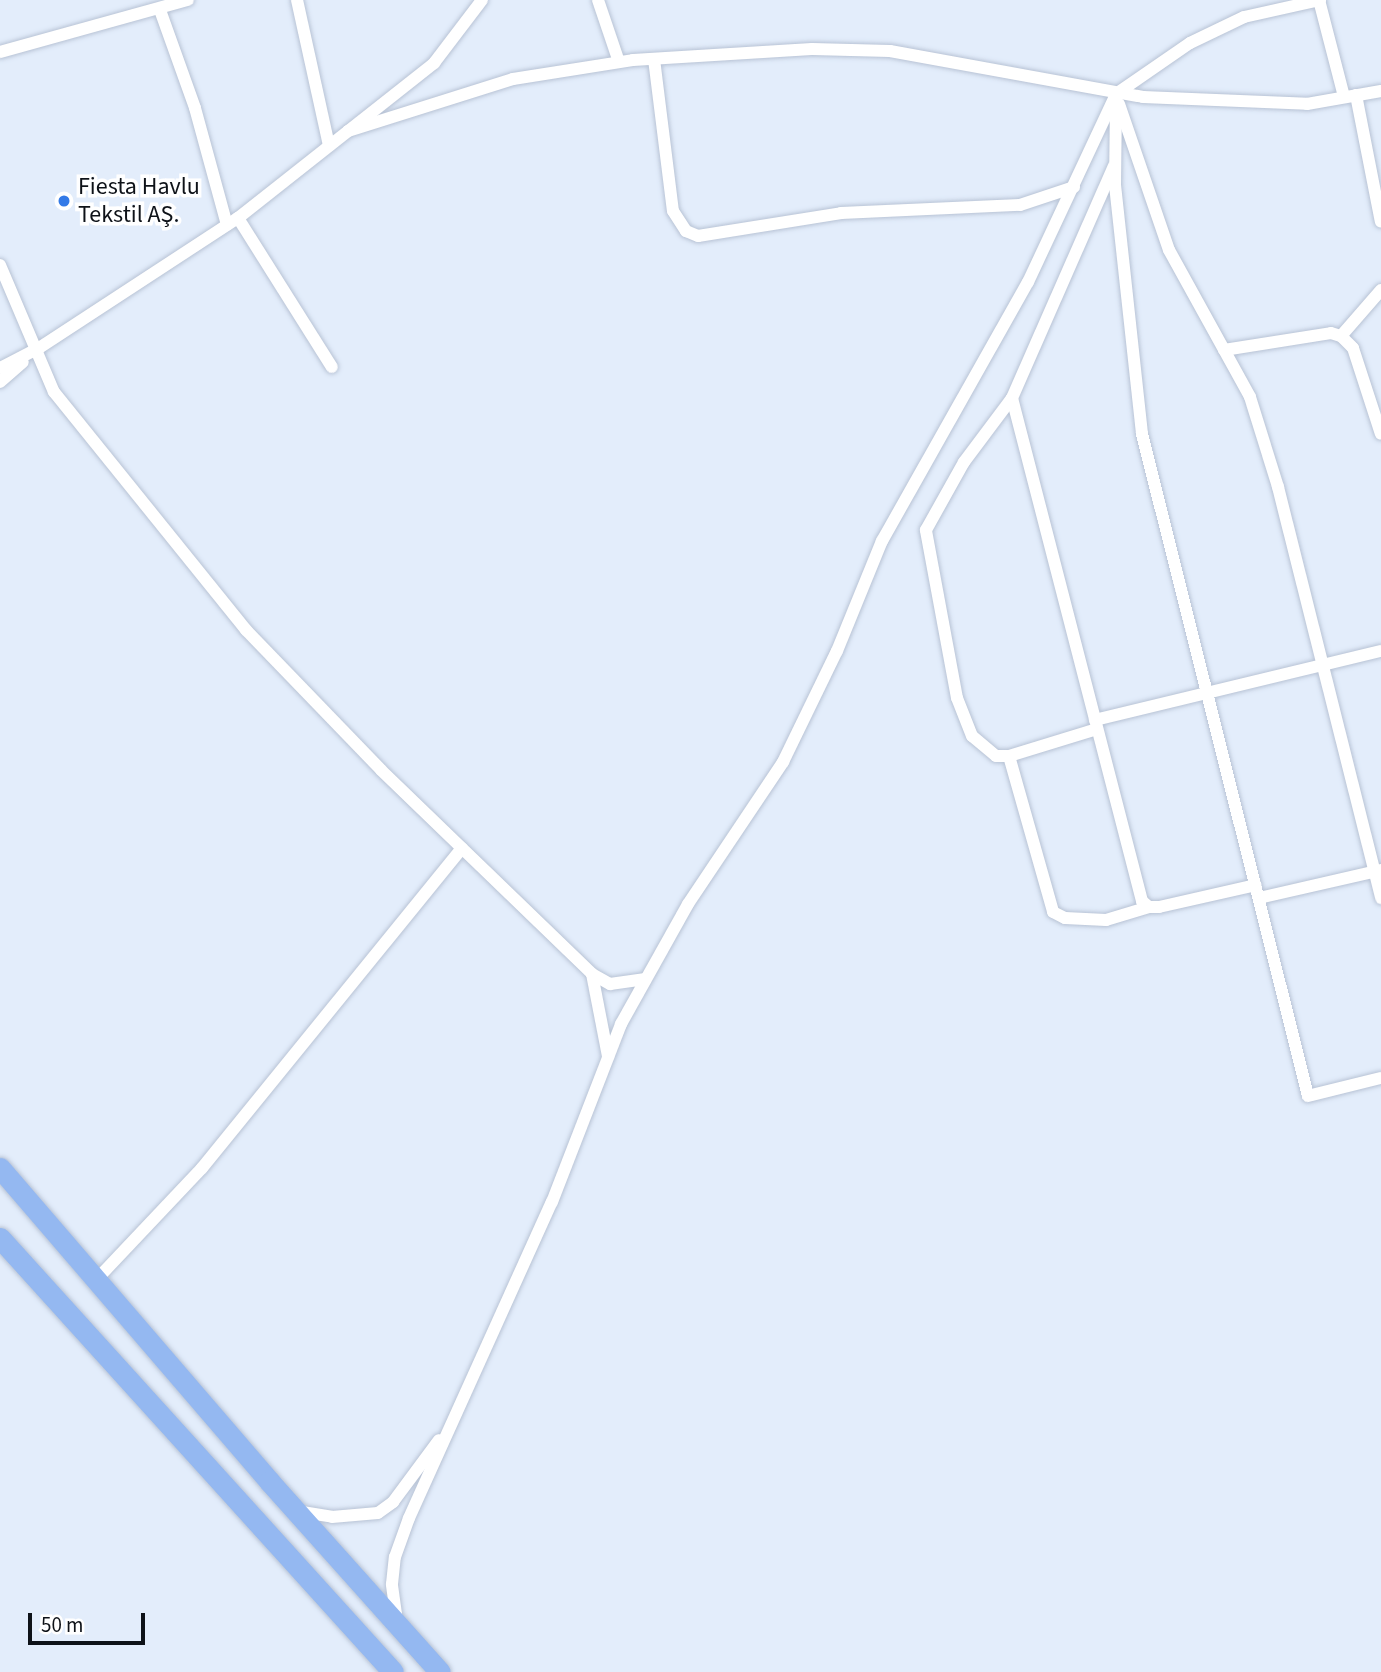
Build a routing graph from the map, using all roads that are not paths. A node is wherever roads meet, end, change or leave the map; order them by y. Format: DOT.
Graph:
graph roads {
  1 [pos="188,0"];
  2 [pos="297,0"];
  3 [pos="598,0"];
  4 [pos="1319,0"];
  5 [pos="481,1"];
  6 [pos="160,10"];
  7 [pos="0,52"];
  8 [pos="654,59"];
  9 [pos="619,62"];
  10 [pos="1381,91"];
  11 [pos="1116,94"];
  12 [pos="1350,97"];
  13 [pos="348,131"];
  14 [pos="329,146"];
  15 [pos="1115,162"];
  16 [pos="1074,187"];
  17 [pos="233,222"];
  18 [pos="1381,222"];
  19 [pos="0,265"];
  20 [pos="1381,290"];
  21 [pos="1341,336"];
  22 [pos="39,348"];
  23 [pos="1224,350"];
  24 [pos="332,367"];
  25 [pos="0,368"];
  26 [pos="0,382"];
  27 [pos="1012,398"];
  28 [pos="1381,434"];
  29 [pos="1381,651"];
  30 [pos="1324,668"];
  31 [pos="1208,692"];
  32 [pos="1096,724"];
  33 [pos="1009,756"];
  34 [pos="462,848"];
  35 [pos="1378,870"];
  36 [pos="1256,885"];
  37 [pos="1259,898"];
  38 [pos="1381,898"];
  39 [pos="1149,907"];
  40 [pos="593,974"];
  41 [pos="643,979"];
  42 [pos="608,1059"];
  43 [pos="1381,1078"];
  44 [pos="0,1168"];
  45 [pos="0,1238"];
  46 [pos="98,1278"];
  47 [pos="450,1426"];
  48 [pos="295,1511"];
  49 [pos="398,1625"];
  50 [pos="393,1672"];
  51 [pos="440,1672"];
  1 -- 6 [label="street"];
  2 -- 14 [label="street"];
  3 -- 9 [label="street"];
  4 -- 11 [label="street"];
  4 -- 12 [label="street"];
  5 -- 13 [label="street"];
  6 -- 7 [label="street"];
  6 -- 17 [label="street"];
  8 -- 9 [label="street"];
  8 -- 11 [label="street"];
  8 -- 16 [label="street"];
  9 -- 13 [label="street"];
  10 -- 12 [label="street"];
  11 -- 12 [label="street"];
  11 -- 15 [label="street"];
  11 -- 16 [label="street"];
  11 -- 23 [label="street"];
  12 -- 18 [label="street"];
  13 -- 14 [label="street"];
  14 -- 17 [label="street"];
  15 -- 27 [label="street"];
  15 -- 31 [label="street"];
  16 -- 41 [label="street"];
  17 -- 22 [label="street"];
  17 -- 24 [label="street"];
  19 -- 22 [label="street"];
  20 -- 21 [label="street"];
  21 -- 23 [label="street"];
  21 -- 28 [label="street"];
  22 -- 25 [label="street"];
  22 -- 26 [label="street"];
  22 -- 34 [label="street"];
  23 -- 30 [label="street"];
  27 -- 32 [label="street"];
  27 -- 33 [label="street"];
  29 -- 30 [label="street"];
  30 -- 31 [label="street"];
  30 -- 35 [label="street"];
  31 -- 32 [label="street"];
  31 -- 36 [label="street"];
  32 -- 33 [label="street"];
  32 -- 39 [label="street"];
  33 -- 39 [label="street"];
  34 -- 40 [label="street"];
  34 -- 46 [label="street"];
  35 -- 37 [label="street"];
  35 -- 38 [label="street"];
  36 -- 37 [label="street"];
  36 -- 39 [label="street"];
  37 -- 43 [label="street"];
  40 -- 41 [label="street"];
  40 -- 42 [label="street"];
  41 -- 42 [label="street"];
  42 -- 47 [label="street"];
  44 -- 46 [label="main road"];
  45 -- 50 [label="main road"];
  46 -- 48 [label="main road"];
  47 -- 48 [label="street"];
  47 -- 49 [label="street"];
  48 -- 49 [label="main road"];
  49 -- 51 [label="main road"];
}
